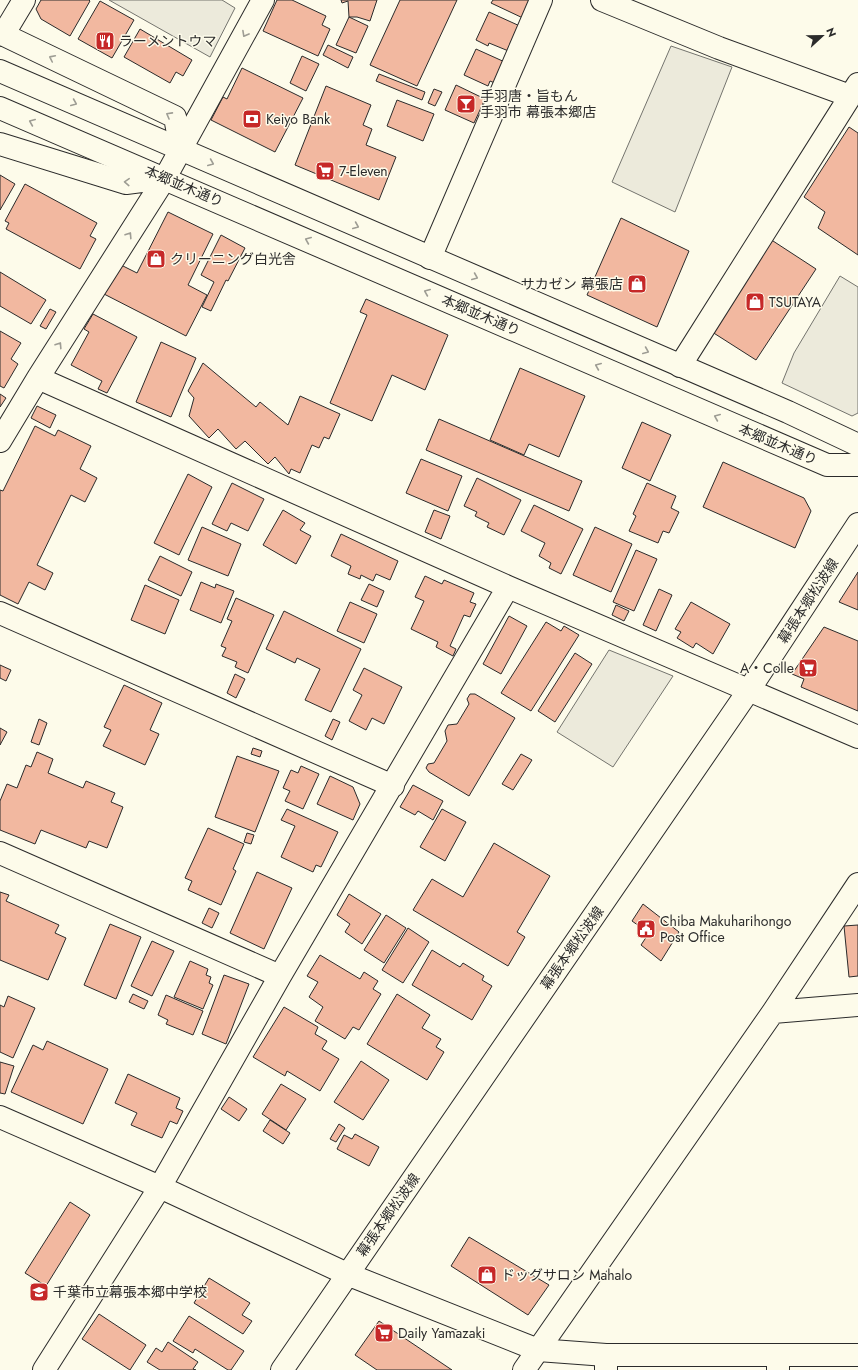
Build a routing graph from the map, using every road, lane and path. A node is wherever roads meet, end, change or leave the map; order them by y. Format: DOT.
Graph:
graph roads {
  1 [pos="24,0"];
  2 [pos="263,0"];
  3 [pos="541,0"];
  4 [pos="602,0"];
  5 [pos="2,34"];
  6 [pos="0,71"];
  7 [pos="854,90"];
  8 [pos="0,108"];
  9 [pos="0,144"];
  10 [pos="181,150"];
  11 [pos="165,178"];
  12 [pos="430,258"];
  13 [pos="680,366"];
  14 [pos="38,378"];
  15 [pos="0,441"];
  16 [pos="858,445"];
  17 [pos="858,465"];
  18 [pos="858,524"];
  19 [pos="508,587"];
  20 [pos="0,613"];
  21 [pos="749,690"];
  22 [pos="858,737"];
  23 [pos="392,786"];
  24 [pos="0,853"];
  25 [pos="858,884"];
  26 [pos="280,976"];
  27 [pos="858,1005"];
  28 [pos="773,1012"];
  29 [pos="0,1117"];
  30 [pos="160,1187"];
  31 [pos="347,1274"];
  32 [pos="538,1350"];
  33 [pos="858,1355"];
  34 [pos="606,1363"];
  35 [pos="778,1363"];
  36 [pos="44,1370"];
  37 [pos="282,1370"];
  38 [pos="524,1370"];
  1 -- 5 [label="street"];
  2 -- 10 [label="street, one-way"];
  3 -- 12 [label="street"];
  4 -- 7 [label="street"];
  10 -- 5 [label="street, one-way"];
  6 -- 10 [label="street, one-way"];
  7 -- 13 [label="street"];
  11 -- 8 [label="street, 本郷並木通り, one-way"];
  11 -- 9 [label="street, one-way"];
  10 -- 11 [label="street"];
  10 -- 12 [label="street, one-way"];
  14 -- 11 [label="street, one-way"];
  17 -- 11 [label="street, 本郷並木通り, one-way"];
  12 -- 13 [label="street, one-way"];
  13 -- 16 [label="street"];
  14 -- 15 [label="street"];
  14 -- 19 [label="street"];
  18 -- 21 [label="street, 幕張本郷松波線"];
  19 -- 21 [label="street"];
  19 -- 23 [label="street"];
  20 -- 23 [label="street"];
  21 -- 22 [label="street"];
  21 -- 31 [label="street, 幕張本郷松波線"];
  23 -- 26 [label="street"];
  24 -- 26 [label="street"];
  25 -- 28 [label="street"];
  26 -- 30 [label="street"];
  27 -- 28 [label="street"];
  28 -- 32 [label="street"];
  29 -- 30 [label="street"];
  30 -- 31 [label="street"];
  30 -- 36 [label="street"];
  31 -- 32 [label="street"];
  31 -- 37 [label="street, 幕張本郷松波線"];
  32 -- 34 [label="street"];
  32 -- 38 [label="street"];
  33 -- 35 [label="street"];
  34 -- 35 [label="street"];
}
